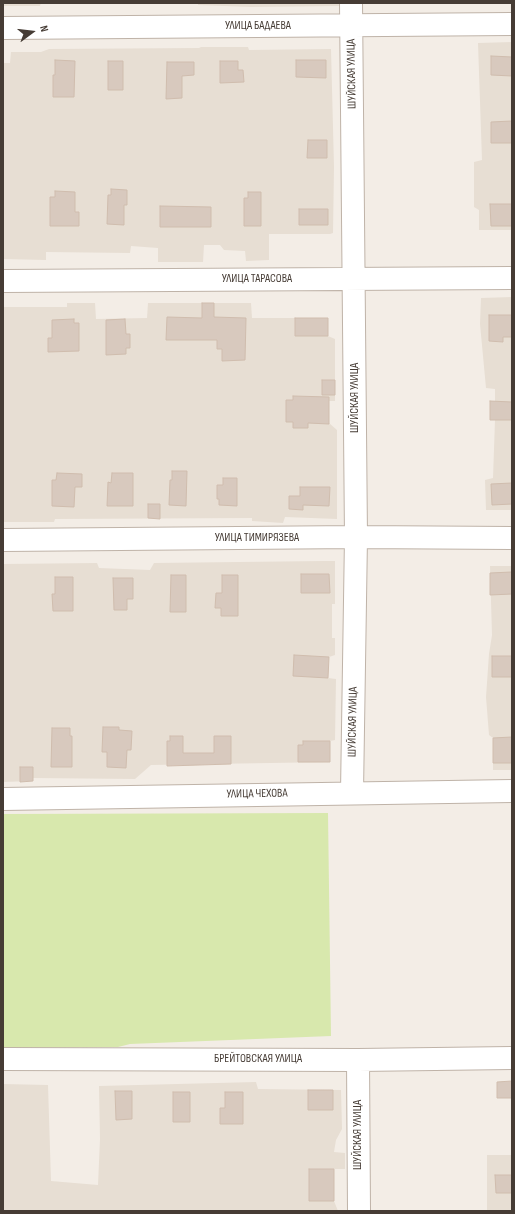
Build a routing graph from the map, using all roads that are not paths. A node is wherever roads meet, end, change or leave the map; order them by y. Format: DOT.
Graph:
graph roads {
  1 [pos="351,3"];
  2 [pos="512,24"];
  3 [pos="352,26"];
  4 [pos="3,28"];
  5 [pos="512,278"];
  6 [pos="354,279"];
  7 [pos="3,281"];
  8 [pos="356,537"];
  9 [pos="512,538"];
  10 [pos="3,540"];
  11 [pos="512,791"];
  12 [pos="352,792"];
  13 [pos="3,799"];
  14 [pos="3,1058"];
  15 [pos="512,1058"];
  16 [pos="358,1060"];
  17 [pos="359,1211"];
  1 -- 3 [label="street, ШУЙСКАЯ УЛИЦА"];
  2 -- 3 [label="street, УЛИЦА БАДАЕВА"];
  3 -- 4 [label="street, УЛИЦА БАДАЕВА"];
  3 -- 6 [label="street, ШУЙСКАЯ УЛИЦА"];
  5 -- 6 [label="street, УЛИЦА ТАРАСОВА"];
  6 -- 7 [label="street, УЛИЦА ТАРАСОВА"];
  6 -- 8 [label="street, ШУЙСКАЯ УЛИЦА"];
  8 -- 9 [label="street, УЛИЦА ТИМИРЯЗЕВА"];
  8 -- 10 [label="street, УЛИЦА ТИМИРЯЗЕВА"];
  8 -- 12 [label="street, ШУЙСКАЯ УЛИЦА"];
  11 -- 12 [label="street, УЛИЦА ЧЕХОВА"];
  12 -- 13 [label="street, УЛИЦА ЧЕХОВА"];
  14 -- 16 [label="street, БРЕЙТОВСКАЯ УЛИЦА"];
  15 -- 16 [label="street, БРЕЙТОВСКАЯ УЛИЦА"];
  16 -- 17 [label="street, ШУЙСКАЯ УЛИЦА"];
}
